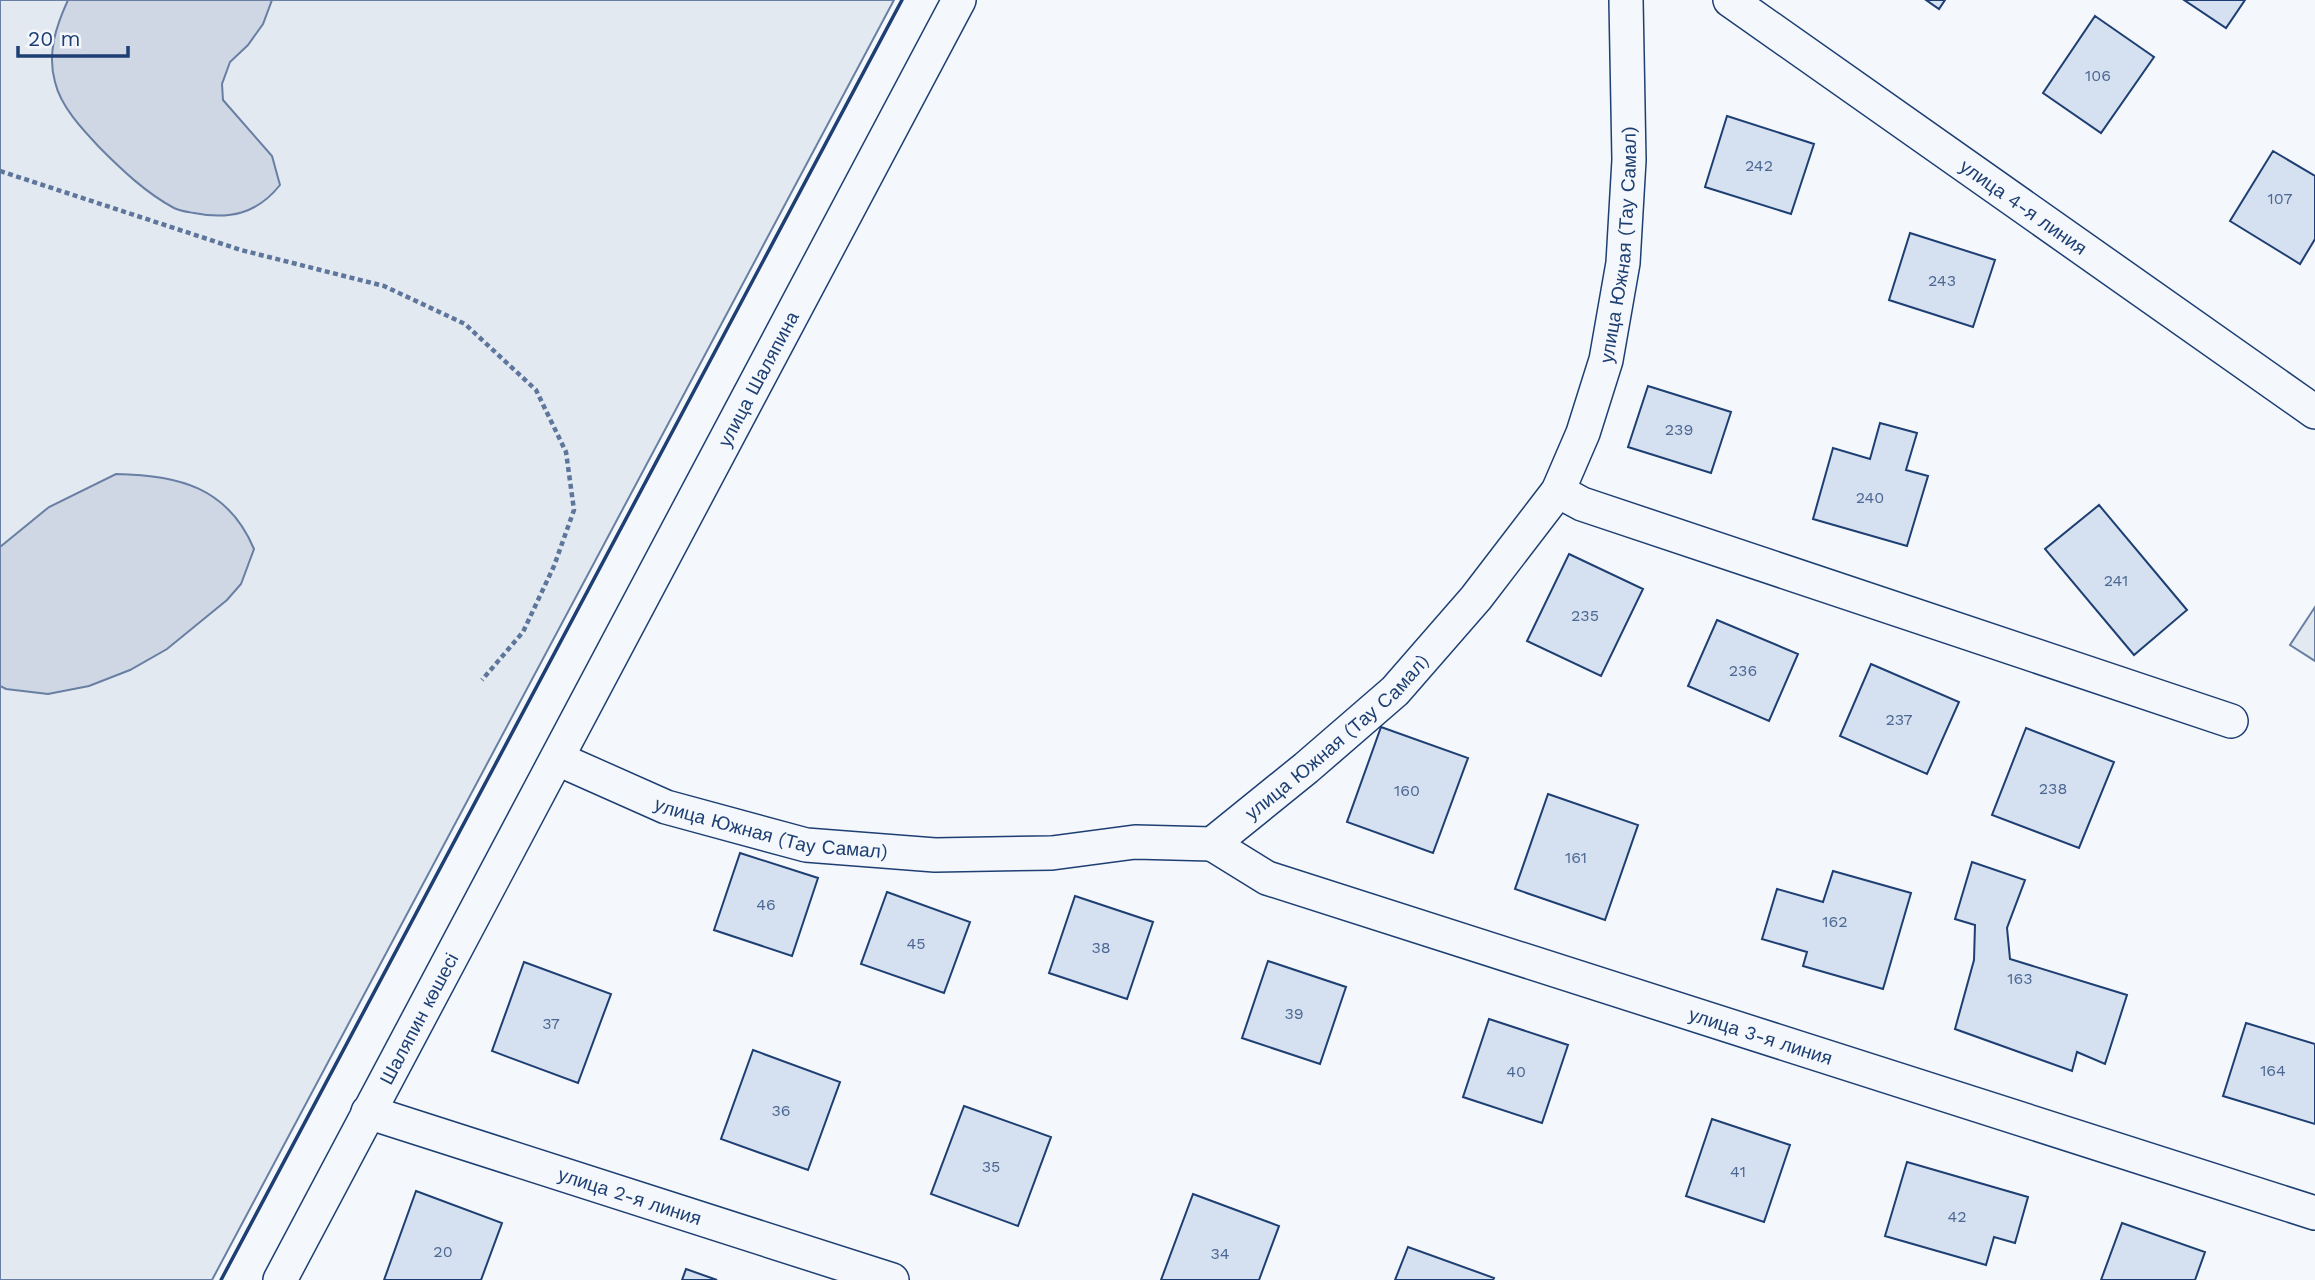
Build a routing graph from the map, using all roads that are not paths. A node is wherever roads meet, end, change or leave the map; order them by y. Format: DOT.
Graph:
graph roads {
  1 [pos="959,0"];
  2 [pos="1626,0"];
  3 [pos="1730,0"];
  4 [pos="2315,412"];
  5 [pos="1558,491"];
  6 [pos="2231,721"];
  7 [pos="558,759"];
  8 [pos="1212,844"];
  9 [pos="368,1112"];
  10 [pos="2315,1213"];
  11 [pos="280,1280"];
  12 [pos="892,1280"];
  1 -- 7 [label="street, улица Шаляпина"];
  2 -- 5 [label="street, улица Южная (Тау Самал)"];
  3 -- 4 [label="street, улица 4-я линия"];
  5 -- 6 [label="street"];
  5 -- 8 [label="street, улица Южная (Тау Самал)"];
  7 -- 8 [label="street, улица Южная (Тау Самал)"];
  7 -- 9 [label="street, Шаляпин көшесі"];
  8 -- 10 [label="street, улица 3-я линия"];
  9 -- 11 [label="street, Шаляпин көшесі"];
  9 -- 12 [label="street, улица 2-я линия"];
}
